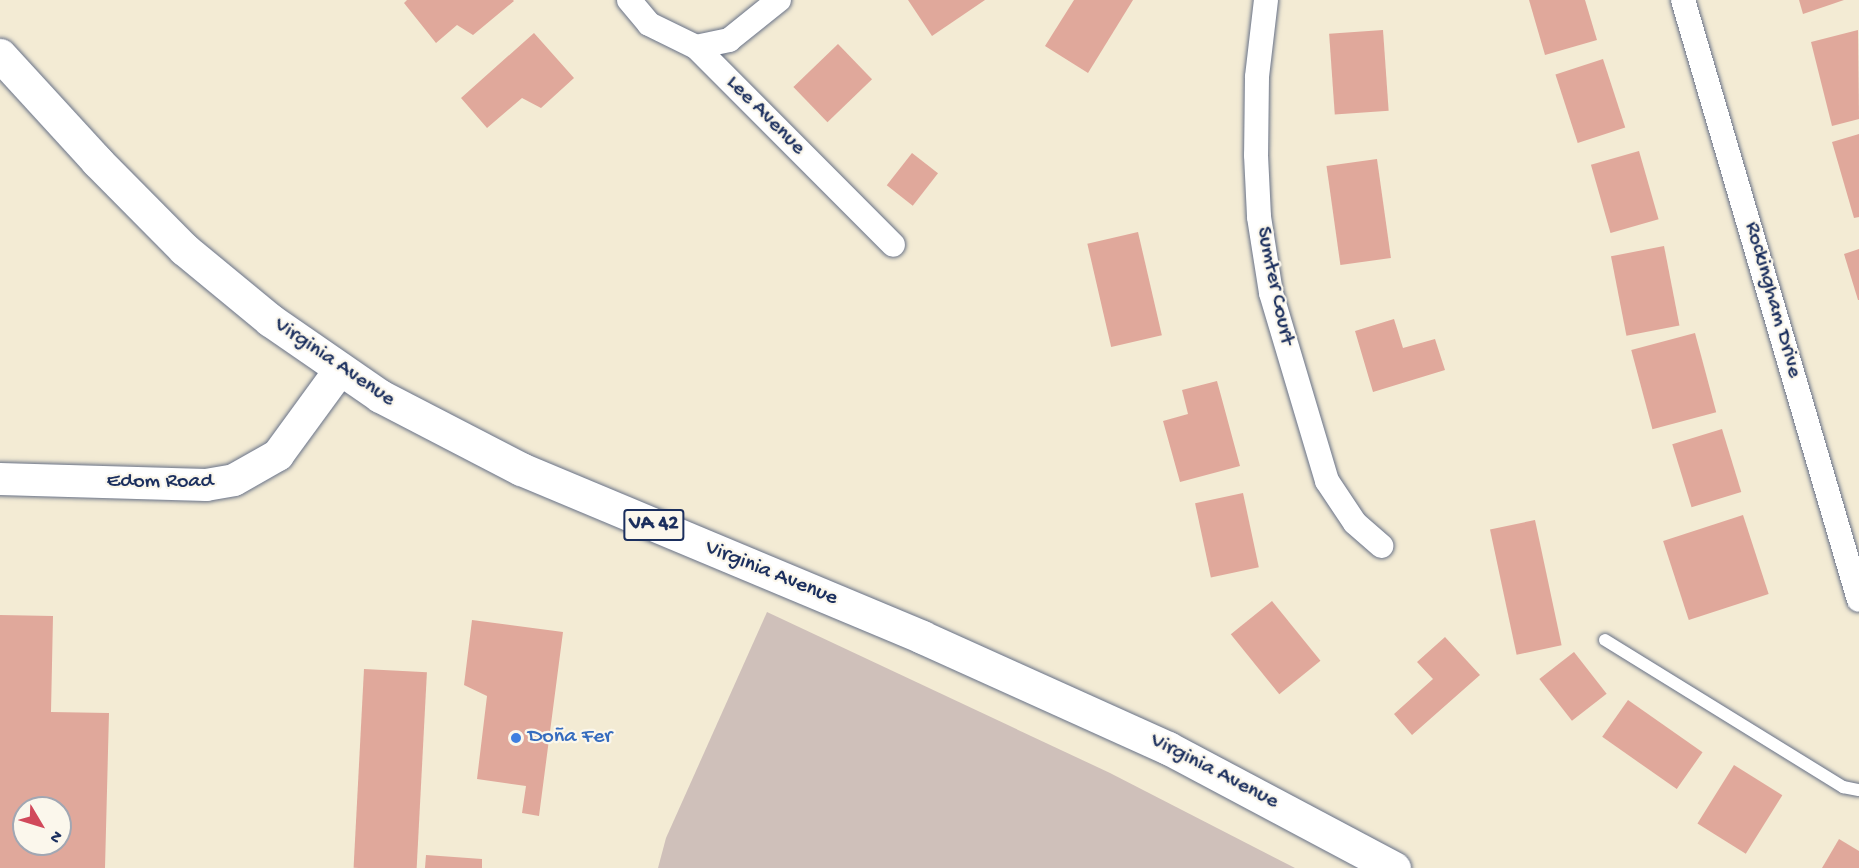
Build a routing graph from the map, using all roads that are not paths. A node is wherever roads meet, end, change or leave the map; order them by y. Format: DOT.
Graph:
graph roads {
  1 [pos="629,0"];
  2 [pos="779,0"];
  3 [pos="1266,0"];
  4 [pos="1683,0"];
  5 [pos="696,47"];
  6 [pos="0,56"];
  7 [pos="893,245"];
  8 [pos="340,370"];
  9 [pos="0,479"];
  10 [pos="1381,546"];
  11 [pos="1859,600"];
  12 [pos="1605,640"];
  13 [pos="1859,790"];
  14 [pos="1394,868"];
  1 -- 5 [label="street, Lee Avenue"];
  2 -- 5 [label="street"];
  3 -- 10 [label="street, Sumter Court"];
  4 -- 11 [label="street, Rockingham Drive"];
  5 -- 7 [label="street, Lee Avenue"];
  6 -- 8 [label="main road, Virginia Avenue / VA 42"];
  8 -- 9 [label="street, Edom Road"];
  8 -- 14 [label="main road, Virginia Avenue / VA 42"];
  12 -- 13 [label="lane"];
}
